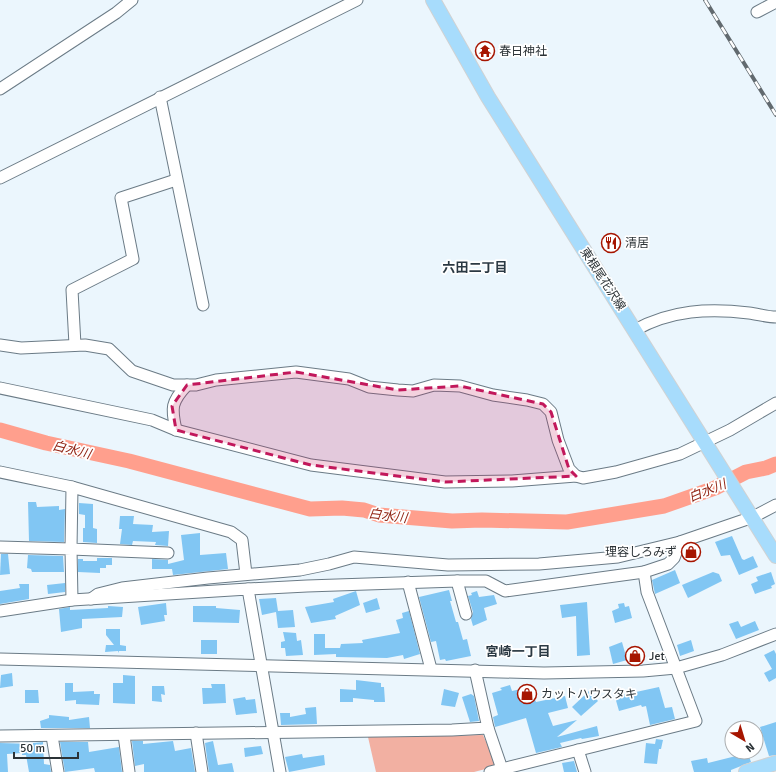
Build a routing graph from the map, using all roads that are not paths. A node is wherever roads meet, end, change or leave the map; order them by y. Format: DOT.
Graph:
graph roads {
  1 [pos="132,0"];
  2 [pos="357,0"];
  3 [pos="433,0"];
  4 [pos="776,2"];
  5 [pos="757,12"];
  6 [pos="0,89"];
  7 [pos="160,97"];
  8 [pos="0,178"];
  9 [pos="176,180"];
  10 [pos="203,305"];
  11 [pos="776,318"];
  12 [pos="635,330"];
  13 [pos="0,345"];
  14 [pos="75,345"];
  15 [pos="187,386"];
  16 [pos="0,388"];
  17 [pos="776,403"];
  18 [pos="176,430"];
  19 [pos="706,444"];
  20 [pos="0,472"];
  21 [pos="576,476"];
  22 [pos="72,487"];
  23 [pos="776,506"];
  24 [pos="752,516"];
  25 [pos="680,542"];
  26 [pos="0,547"];
  27 [pos="71,549"];
  28 [pos="168,553"];
  29 [pos="776,556"];
  30 [pos="644,572"];
  31 [pos="246,574"];
  32 [pos="457,581"];
  33 [pos="408,582"];
  34 [pos="248,590"];
  35 [pos="91,599"];
  36 [pos="72,600"];
  37 [pos="0,611"];
  38 [pos="466,614"];
  39 [pos="776,634"];
  40 [pos="0,659"];
  41 [pos="262,665"];
  42 [pos="676,668"];
  43 [pos="431,669"];
  44 [pos="475,670"];
  45 [pos="488,728"];
  46 [pos="196,733"];
  47 [pos="272,733"];
  48 [pos="124,735"];
  49 [pos="0,736"];
  50 [pos="52,736"];
  51 [pos="578,750"];
  52 [pos="776,763"];
  53 [pos="502,769"];
  54 [pos="58,772"];
  55 [pos="129,772"];
  56 [pos="202,772"];
  57 [pos="280,772"];
  58 [pos="490,772"];
  59 [pos="585,772"];
  60 [pos="746,772"];
  1 -- 6 [label="street"];
  2 -- 7 [label="street"];
  3 -- 12 [label="main road, 東根尾花沢線"];
  4 -- 5 [label="street"];
  7 -- 8 [label="street"];
  7 -- 9 [label="street"];
  9 -- 10 [label="street"];
  9 -- 14 [label="street"];
  11 -- 12 [label="street"];
  12 -- 19 [label="main road, 東根尾花沢線"];
  13 -- 14 [label="street"];
  14 -- 15 [label="street"];
  15 -- 18 [label="street"];
  15 -- 21 [label="street"];
  16 -- 18 [label="street"];
  17 -- 19 [label="street"];
  18 -- 21 [label="street"];
  19 -- 21 [label="street"];
  19 -- 24 [label="main road, 東根尾花沢線"];
  20 -- 22 [label="street"];
  22 -- 27 [label="street"];
  22 -- 31 [label="street"];
  23 -- 24 [label="street"];
  24 -- 25 [label="street"];
  24 -- 29 [label="main road, 東根尾花沢線"];
  25 -- 30 [label="street"];
  25 -- 31 [label="street"];
  26 -- 27 [label="street"];
  27 -- 28 [label="street"];
  27 -- 36 [label="street"];
  30 -- 32 [label="street"];
  30 -- 42 [label="street"];
  31 -- 35 [label="street"];
  32 -- 33 [label="street"];
  32 -- 38 [label="street"];
  33 -- 34 [label="street"];
  33 -- 43 [label="street"];
  34 -- 35 [label="street"];
  34 -- 41 [label="street"];
  35 -- 36 [label="street"];
  36 -- 37 [label="street"];
  39 -- 42 [label="street"];
  40 -- 41 [label="street"];
  41 -- 43 [label="street"];
  41 -- 47 [label="street"];
  42 -- 44 [label="street"];
  42 -- 51 [label="street"];
  43 -- 44 [label="street"];
  44 -- 45 [label="street"];
  45 -- 47 [label="street"];
  45 -- 53 [label="street"];
  46 -- 47 [label="street"];
  46 -- 48 [label="street"];
  46 -- 56 [label="street"];
  47 -- 57 [label="street"];
  48 -- 50 [label="street"];
  48 -- 55 [label="street"];
  49 -- 50 [label="street"];
  50 -- 54 [label="street"];
  51 -- 53 [label="street"];
  51 -- 59 [label="street"];
  52 -- 60 [label="main road"];
  53 -- 58 [label="street"];
}
